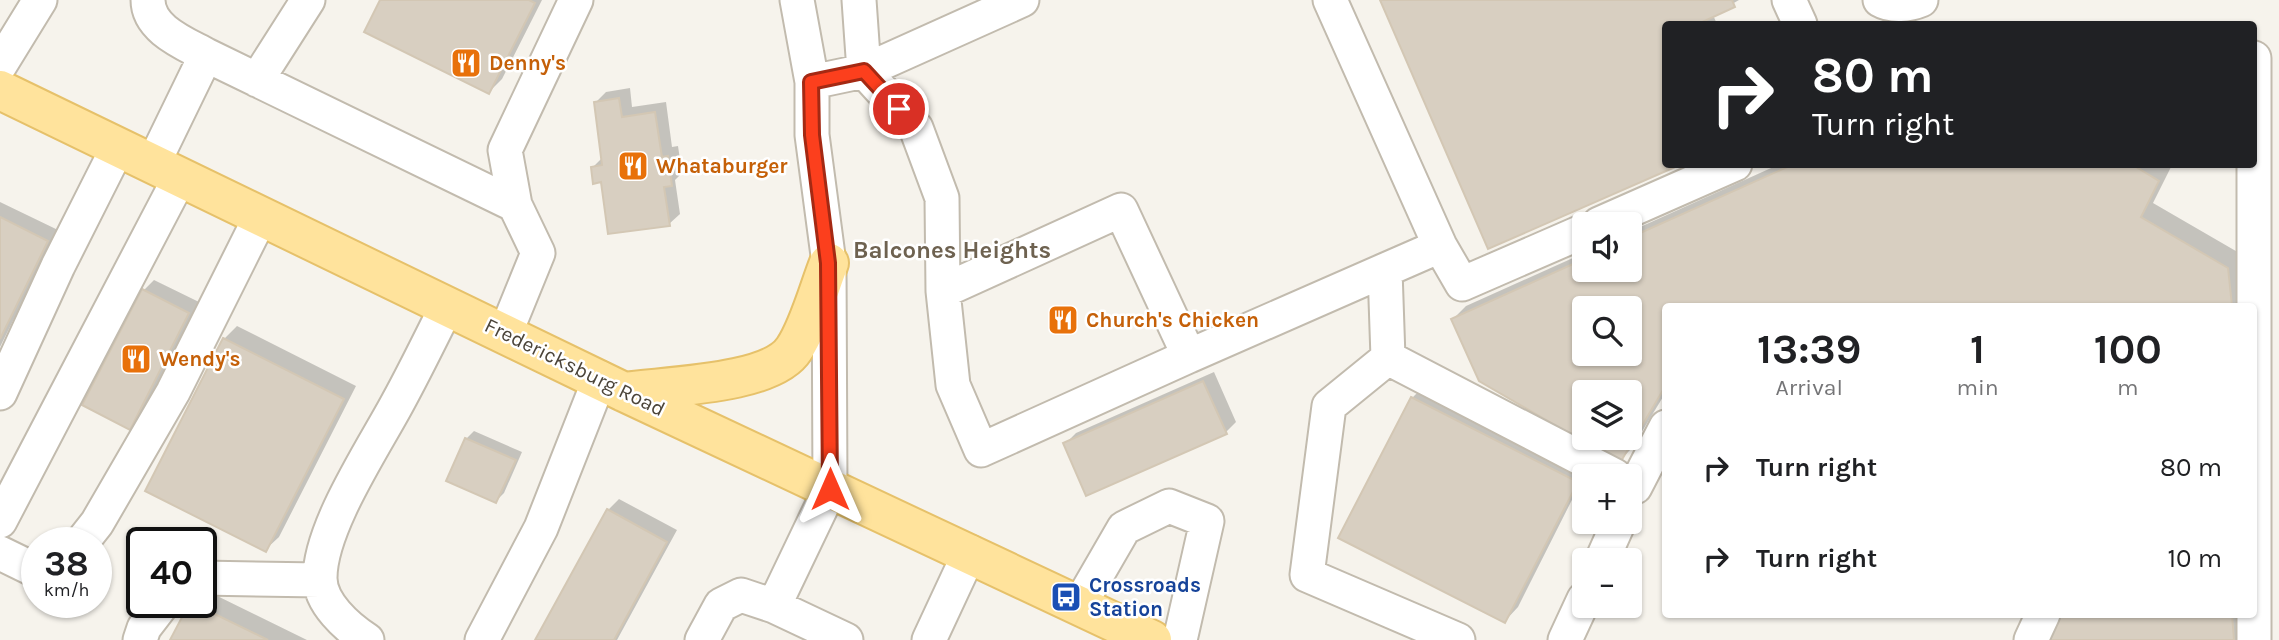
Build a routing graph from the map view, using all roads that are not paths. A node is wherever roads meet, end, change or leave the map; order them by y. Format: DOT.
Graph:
graph roads {
  1 [pos="40,0"];
  2 [pos="148,0"];
  3 [pos="308,0"];
  4 [pos="576,0"];
  5 [pos="797,0"];
  6 [pos="859,0"];
  7 [pos="1022,0"];
  8 [pos="1330,0"];
  9 [pos="1789,0"];
  10 [pos="1880,0"];
  11 [pos="1921,0"];
  12 [pos="1799,21"];
  13 [pos="206,55"];
  14 [pos="0,65"];
  15 [pos="864,71"];
  16 [pos="257,80"];
  17 [pos="811,82"];
  18 [pos="0,90"];
  19 [pos="118,147"];
  20 [pos="1726,168"];
  21 [pos="2254,168"];
  22 [pos="167,171"];
  23 [pos="515,205"];
  24 [pos="1626,212"];
  25 [pos="261,216"];
  26 [pos="1572,236"];
  27 [pos="1440,246"];
  28 [pos="828,263"];
  29 [pos="1385,270"];
  30 [pos="943,291"];
  31 [pos="2254,303"];
  32 [pos="447,306"];
  33 [pos="505,334"];
  34 [pos="1189,356"];
  35 [pos="1388,358"];
  36 [pos="612,385"];
  37 [pos="0,393"];
  38 [pos="1662,433"];
  39 [pos="1586,464"];
  40 [pos="1642,464"];
  41 [pos="830,489"];
  42 [pos="0,521"];
  43 [pos="94,527"];
  44 [pos="970,552"];
  45 [pos="0,553"];
  46 [pos="21,563"];
  47 [pos="217,578"];
  48 [pos="320,580"];
  49 [pos="1080,604"];
  50 [pos="774,606"];
  51 [pos="152,618"];
  52 [pos="1575,618"];
  53 [pos="2041,618"];
  54 [pos="2254,618"];
  55 [pos="140,640"];
  56 [pos="367,640"];
  57 [pos="482,640"];
  58 [pos="702,640"];
  59 [pos="846,640"];
  60 [pos="929,640"];
  61 [pos="1152,640"];
  62 [pos="1180,640"];
  63 [pos="1458,640"];
  64 [pos="1565,640"];
  65 [pos="2031,640"];
  66 [pos="2254,640"];
  1 -- 14 [label="street"];
  2 -- 13 [label="street"];
  3 -- 16 [label="street"];
  4 -- 23 [label="street"];
  5 -- 17 [label="street"];
  6 -- 15 [label="street"];
  7 -- 15 [label="street"];
  8 -- 27 [label="street"];
  9 -- 12 [label="street"];
  10 -- 11 [label="street"];
  13 -- 16 [label="street"];
  13 -- 22 [label="street"];
  15 -- 17 [label="street"];
  15 -- 30 [label="street"];
  16 -- 23 [label="street"];
  17 -- 28 [label="street"];
  18 -- 19 [label="main road, Fredericksburg Road"];
  19 -- 22 [label="main road, Fredericksburg Road"];
  19 -- 37 [label="street"];
  20 -- 24 [label="street"];
  21 -- 31 [label="street"];
  22 -- 25 [label="main road, Fredericksburg Road"];
  22 -- 42 [label="street"];
  23 -- 33 [label="street"];
  25 -- 32 [label="main road, Fredericksburg Road"];
  25 -- 43 [label="street"];
  26 -- 27 [label="street"];
  27 -- 29 [label="street"];
  28 -- 36 [label="main road"];
  28 -- 41 [label="street"];
  29 -- 34 [label="street"];
  29 -- 35 [label="street"];
  30 -- 34 [label="street"];
  30 -- 34 [label="street"];
  32 -- 33 [label="main road, Fredericksburg Road"];
  32 -- 48 [label="street"];
  33 -- 36 [label="main road, Fredericksburg Road"];
  35 -- 39 [label="street"];
  35 -- 63 [label="street"];
  36 -- 41 [label="main road, Fredericksburg Road"];
  36 -- 57 [label="street"];
  38 -- 40 [label="street"];
  41 -- 44 [label="main road, Fredericksburg Road"];
  41 -- 50 [label="street"];
  44 -- 49 [label="main road, Fredericksburg Road"];
  44 -- 60 [label="street"];
  45 -- 46 [label="street"];
  47 -- 48 [label="street"];
  48 -- 56 [label="street"];
  49 -- 61 [label="main road, Fredericksburg Road"];
  49 -- 62 [label="street"];
  50 -- 58 [label="street"];
  50 -- 59 [label="street"];
  51 -- 55 [label="street"];
  52 -- 64 [label="street"];
  53 -- 65 [label="street"];
  54 -- 66 [label="street"];
}
